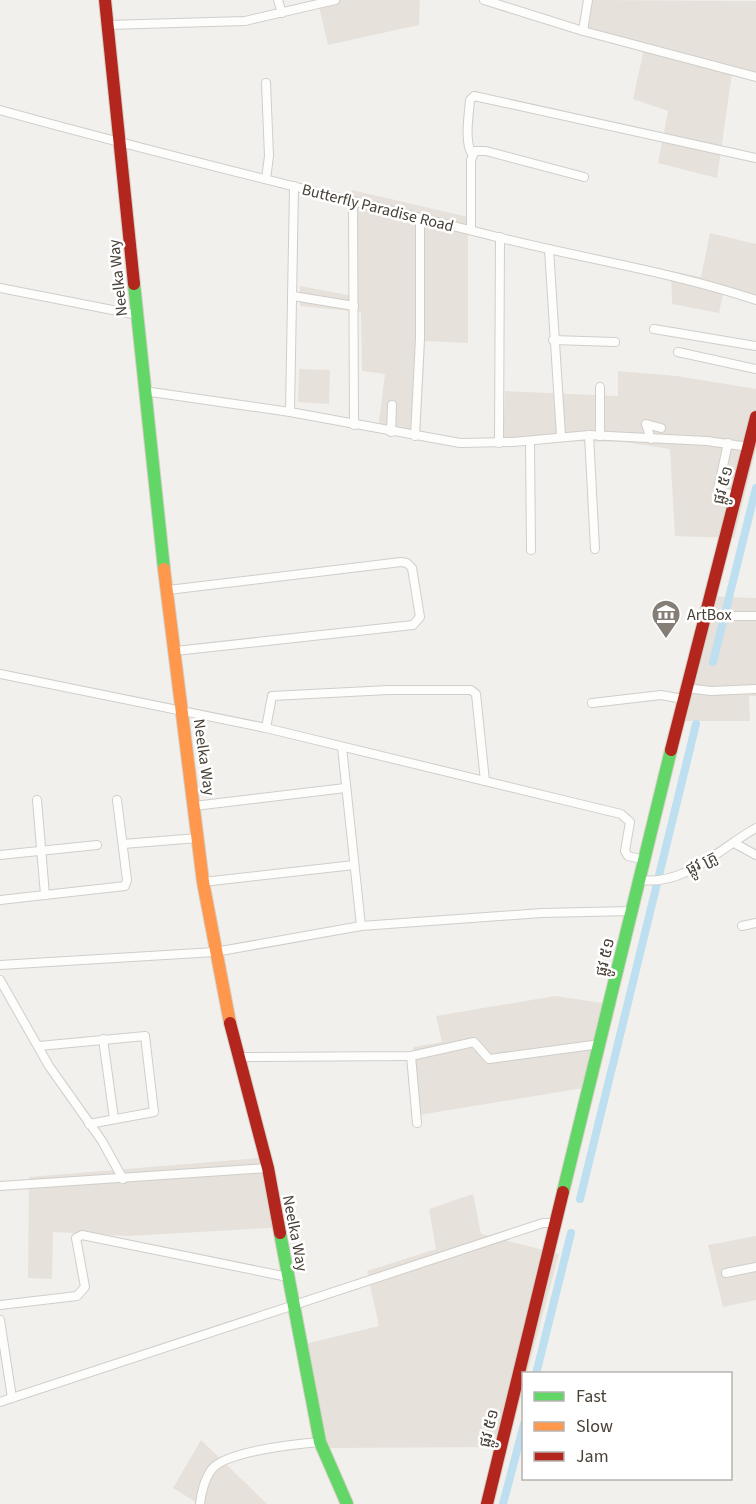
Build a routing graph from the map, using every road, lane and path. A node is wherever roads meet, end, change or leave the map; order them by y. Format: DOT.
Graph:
graph roads {
  1 [pos="105,0"];
  2 [pos="278,0"];
  3 [pos="335,0"];
  4 [pos="484,0"];
  5 [pos="588,0"];
  6 [pos="282,13"];
  7 [pos="107,25"];
  8 [pos="583,31"];
  9 [pos="756,76"];
  10 [pos="266,83"];
  11 [pos="0,110"];
  12 [pos="119,143"];
  13 [pos="472,154"];
  14 [pos="756,158"];
  15 [pos="584,177"];
  16 [pos="266,179"];
  17 [pos="294,186"];
  18 [pos="353,201"];
  19 [pos="420,218"];
  20 [pos="471,229"];
  21 [pos="500,237"];
  22 [pos="549,249"];
  23 [pos="0,288"];
  24 [pos="293,296"];
  25 [pos="756,300"];
  26 [pos="354,306"];
  27 [pos="138,315"];
  28 [pos="654,329"];
  29 [pos="553,340"];
  30 [pos="615,342"];
  31 [pos="756,345"];
  32 [pos="678,352"];
  33 [pos="755,368"];
  34 [pos="600,387"];
  35 [pos="144,391"];
  36 [pos="392,405"];
  37 [pos="290,412"];
  38 [pos="756,417"];
  39 [pos="354,425"];
  40 [pos="660,428"];
  41 [pos="390,432"];
  42 [pos="589,435"];
  43 [pos="415,436"];
  44 [pos="561,436"];
  45 [pos="600,436"];
  46 [pos="651,439"];
  47 [pos="530,441"];
  48 [pos="499,443"];
  49 [pos="742,448"];
  50 [pos="729,495"];
  51 [pos="595,549"];
  52 [pos="531,550"];
  53 [pos="168,590"];
  54 [pos="710,616"];
  55 [pos="756,616"];
  56 [pos="175,651"];
  57 [pos="0,674"];
  58 [pos="756,689"];
  59 [pos="678,695"];
  60 [pos="591,703"];
  61 [pos="182,709"];
  62 [pos="266,728"];
  63 [pos="342,747"];
  64 [pos="485,781"];
  65 [pos="345,788"];
  66 [pos="37,800"];
  67 [pos="117,800"];
  68 [pos="195,806"];
  69 [pos="756,828"];
  70 [pos="198,838"];
  71 [pos="734,843"];
  72 [pos="123,844"];
  73 [pos="98,845"];
  74 [pos="42,851"];
  75 [pos="0,855"];
  76 [pos="756,855"];
  77 [pos="645,860"];
  78 [pos="354,865"];
  79 [pos="644,880"];
  80 [pos="203,882"];
  81 [pos="45,895"];
  82 [pos="0,897"];
  83 [pos="632,911"];
  84 [pos="756,923"];
  85 [pos="361,926"];
  86 [pos="742,926"];
  87 [pos="214,952"];
  88 [pos="0,965"];
  89 [pos="0,980"];
  90 [pos="104,1039"];
  91 [pos="600,1044"];
  92 [pos="39,1046"];
  93 [pos="411,1056"];
  94 [pos="237,1058"];
  95 [pos="114,1119"];
  96 [pos="417,1123"];
  97 [pos="89,1124"];
  98 [pos="268,1168"];
  99 [pos="123,1179"];
  100 [pos="0,1186"];
  101 [pos="555,1223"];
  102 [pos="756,1268"];
  103 [pos="726,1273"];
  104 [pos="288,1277"];
  105 [pos="0,1305"];
  106 [pos="294,1305"];
  107 [pos="0,1320"];
  108 [pos="12,1398"];
  109 [pos="0,1402"];
  110 [pos="320,1442"];
  111 [pos="200,1504"];
  112 [pos="347,1504"];
  113 [pos="487,1504"];
  1 -- 7 [label="street, Neelka Way"];
  2 -- 6 [label="street"];
  3 -- 6 [label="street"];
  4 -- 8 [label="street"];
  5 -- 8 [label="street"];
  6 -- 7 [label="street"];
  7 -- 12 [label="street, Neelka Way"];
  8 -- 9 [label="street"];
  10 -- 16 [label="street"];
  11 -- 12 [label="street, Butterfly Paradise Road"];
  12 -- 16 [label="street, Butterfly Paradise Road"];
  12 -- 27 [label="street, Neelka Way"];
  13 -- 14 [label="street"];
  13 -- 15 [label="street"];
  13 -- 20 [label="street"];
  16 -- 17 [label="street, Butterfly Paradise Road"];
  17 -- 18 [label="street, Butterfly Paradise Road"];
  17 -- 24 [label="street"];
  18 -- 19 [label="street, Butterfly Paradise Road"];
  18 -- 26 [label="street"];
  19 -- 20 [label="street, Butterfly Paradise Road"];
  19 -- 43 [label="street"];
  20 -- 21 [label="street, Butterfly Paradise Road"];
  21 -- 22 [label="street, Butterfly Paradise Road"];
  21 -- 48 [label="street"];
  22 -- 25 [label="street, Butterfly Paradise Road"];
  22 -- 29 [label="street"];
  23 -- 27 [label="street"];
  24 -- 26 [label="street"];
  24 -- 37 [label="street"];
  26 -- 39 [label="street"];
  27 -- 35 [label="street, Neelka Way"];
  28 -- 31 [label="street"];
  29 -- 30 [label="street"];
  29 -- 44 [label="street"];
  32 -- 33 [label="street"];
  34 -- 45 [label="street"];
  35 -- 37 [label="street"];
  35 -- 53 [label="street, Neelka Way"];
  36 -- 41 [label="street"];
  37 -- 39 [label="street"];
  38 -- 49 [label="street, ផ្លូវ ៥១"];
  39 -- 41 [label="street"];
  40 -- 46 [label="street"];
  41 -- 43 [label="street"];
  42 -- 44 [label="street"];
  42 -- 45 [label="street"];
  42 -- 51 [label="street"];
  43 -- 48 [label="street"];
  44 -- 47 [label="street"];
  45 -- 46 [label="street"];
  46 -- 49 [label="street"];
  47 -- 48 [label="street"];
  47 -- 52 [label="street"];
  49 -- 50 [label="street, ផ្លូវ ៥១"];
  49 -- 50 [label="street"];
  50 -- 54 [label="street, ផ្លូវ ៥១"];
  53 -- 56 [label="street, Neelka Way"];
  53 -- 56 [label="street"];
  54 -- 55 [label="street"];
  54 -- 59 [label="street, ផ្លូវ ៥១"];
  56 -- 61 [label="street, Neelka Way"];
  57 -- 61 [label="street"];
  58 -- 59 [label="street"];
  59 -- 60 [label="street"];
  59 -- 77 [label="street, ផ្លូវ ៥១"];
  61 -- 62 [label="street"];
  61 -- 68 [label="street, Neelka Way"];
  62 -- 63 [label="street"];
  62 -- 64 [label="street"];
  63 -- 64 [label="street"];
  63 -- 65 [label="street"];
  64 -- 77 [label="street"];
  65 -- 68 [label="street"];
  65 -- 78 [label="street"];
  66 -- 74 [label="street"];
  67 -- 72 [label="street"];
  68 -- 70 [label="street, Neelka Way"];
  69 -- 71 [label="street, ផ្លូវ គ្រូ"];
  70 -- 72 [label="street"];
  70 -- 80 [label="street, Neelka Way"];
  71 -- 76 [label="street"];
  71 -- 79 [label="street, ផ្លូវ គ្រូ"];
  72 -- 81 [label="street"];
  73 -- 74 [label="street"];
  74 -- 75 [label="street"];
  74 -- 81 [label="street"];
  77 -- 79 [label="street, ផ្លូវ ៥១"];
  78 -- 80 [label="street"];
  78 -- 85 [label="street"];
  79 -- 83 [label="street, ផ្លូវ ៥១"];
  80 -- 87 [label="street, Neelka Way"];
  81 -- 82 [label="street"];
  83 -- 85 [label="street"];
  83 -- 91 [label="street, ផ្លូវ ៥១"];
  84 -- 86 [label="street"];
  85 -- 87 [label="street"];
  87 -- 88 [label="street"];
  87 -- 94 [label="street, Neelka Way"];
  89 -- 92 [label="street"];
  90 -- 92 [label="street"];
  90 -- 95 [label="street"];
  90 -- 95 [label="street"];
  91 -- 93 [label="street"];
  91 -- 101 [label="street, ផ្លូវ ៥១"];
  92 -- 97 [label="street"];
  93 -- 94 [label="street"];
  93 -- 96 [label="street"];
  94 -- 98 [label="street, Neelka Way"];
  95 -- 97 [label="street"];
  97 -- 99 [label="street"];
  98 -- 99 [label="street"];
  98 -- 104 [label="street, Neelka Way"];
  99 -- 100 [label="street"];
  101 -- 106 [label="street"];
  101 -- 113 [label="street, ផ្លូវ ៥១"];
  102 -- 103 [label="street"];
  104 -- 105 [label="street"];
  104 -- 106 [label="street, Neelka Way"];
  106 -- 108 [label="street"];
  106 -- 110 [label="street, Neelka Way"];
  107 -- 108 [label="street"];
  108 -- 109 [label="street"];
  110 -- 111 [label="street"];
  110 -- 112 [label="street, Neelka Way"];
}
